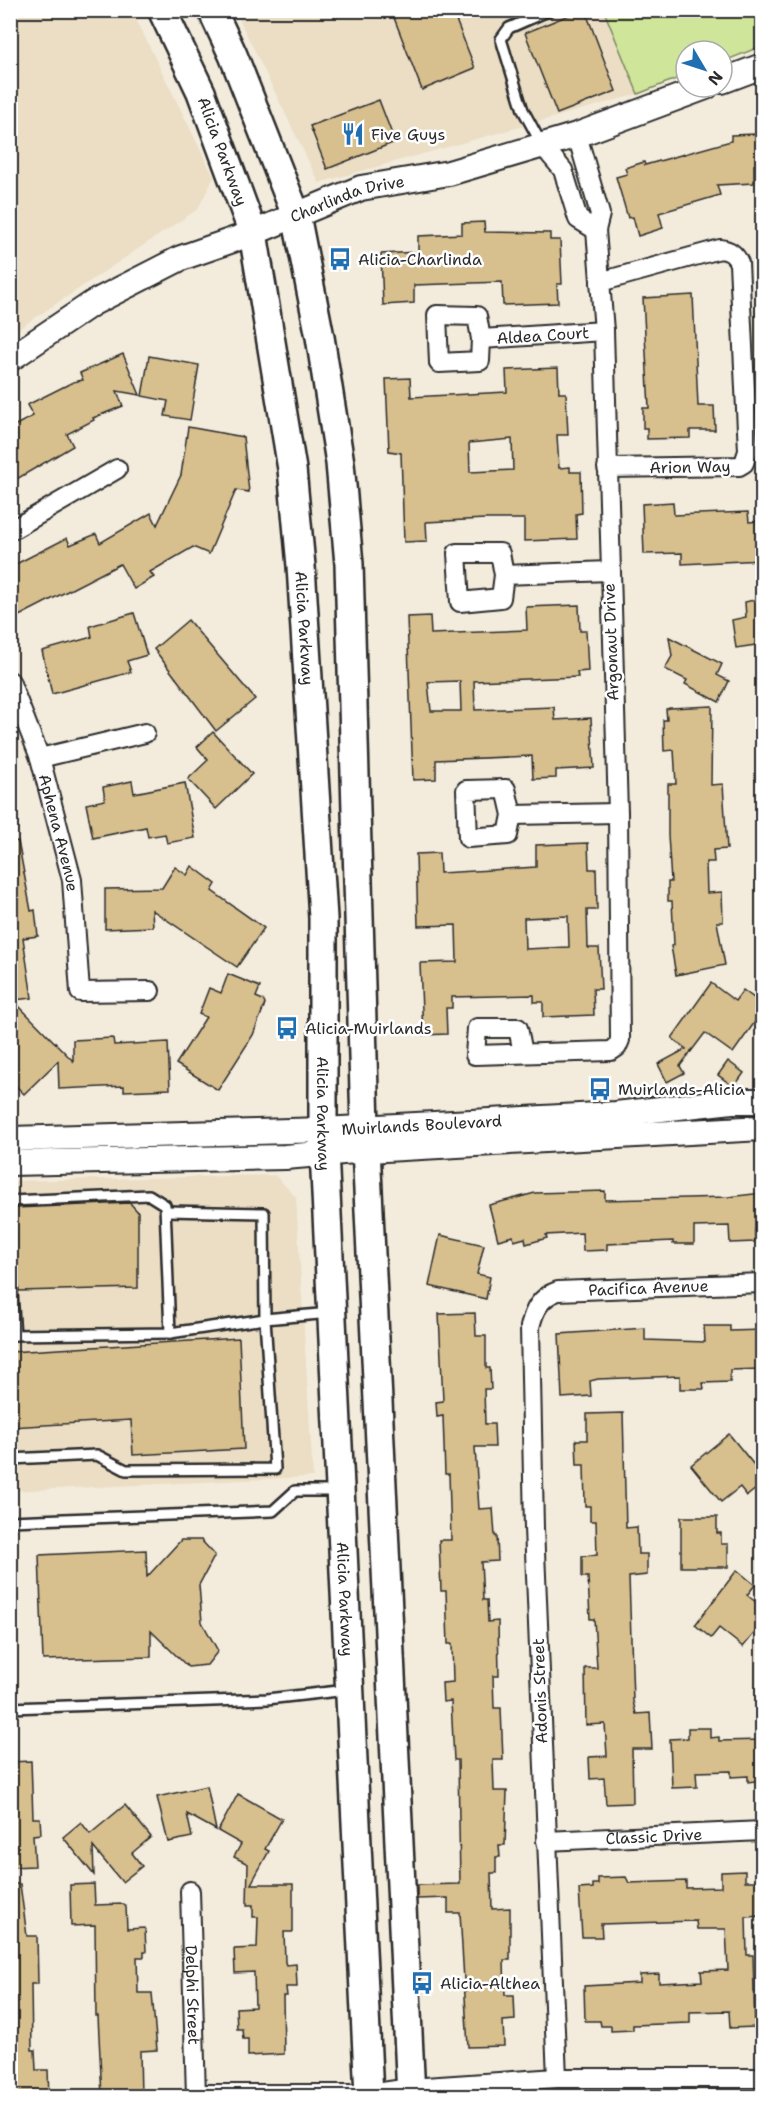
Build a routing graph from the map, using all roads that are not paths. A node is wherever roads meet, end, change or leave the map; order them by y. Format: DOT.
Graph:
graph roads {
  1 [pos="162,10"];
  2 [pos="212,10"];
  3 [pos="549,10"];
  4 [pos="762,66"];
  5 [pos="734,76"];
  6 [pos="674,99"];
  7 [pos="577,135"];
  8 [pos="542,145"];
  9 [pos="296,215"];
  10 [pos="596,230"];
  11 [pos="253,233"];
  12 [pos="600,282"];
  13 [pos="604,331"];
  14 [pos="481,339"];
  15 [pos="10,359"];
  16 [pos="607,468"];
  17 [pos="117,469"];
  18 [pos="10,531"];
  19 [pos="609,571"];
  20 [pos="504,575"];
  21 [pos="10,681"];
  22 [pos="144,733"];
  23 [pos="40,758"];
  24 [pos="618,813"];
  25 [pos="512,815"];
  26 [pos="150,991"];
  27 [pos="524,1053"];
  28 [pos="762,1101"];
  29 [pos="762,1128"];
  30 [pos="366,1138"];
  31 [pos="10,1139"];
  32 [pos="324,1142"];
  33 [pos="10,1163"];
  34 [pos="10,1201"];
  35 [pos="166,1210"];
  36 [pos="10,1267"];
  37 [pos="762,1283"];
  38 [pos="537,1306"];
  39 [pos="332,1313"];
  40 [pos="265,1319"];
  41 [pos="170,1333"];
  42 [pos="13,1335"];
  43 [pos="10,1459"];
  44 [pos="341,1491"];
  45 [pos="10,1521"];
  46 [pos="350,1690"];
  47 [pos="10,1708"];
  48 [pos="762,1832"];
  49 [pos="546,1841"];
  50 [pos="190,1891"];
  51 [pos="557,2078"];
  52 [pos="762,2078"];
  53 [pos="410,2092"];
  54 [pos="196,2095"];
  55 [pos="369,2095"];
  1 -- 11 [label="main road, Alicia Parkway"];
  2 -- 9 [label="main road"];
  3 -- 8 [label="lane"];
  4 -- 5 [label="main road"];
  6 -- 7 [label="main road, Charlinda Drive"];
  7 -- 8 [label="main road, Charlinda Drive"];
  7 -- 10 [label="street, Argonaut Drive"];
  8 -- 9 [label="main road, Charlinda Drive"];
  8 -- 10 [label="street"];
  9 -- 11 [label="main road, Charlinda Drive"];
  9 -- 30 [label="main road"];
  10 -- 12 [label="street, Argonaut Drive"];
  11 -- 15 [label="main road, Charlinda Drive"];
  11 -- 32 [label="main road, Alicia Parkway"];
  12 -- 13 [label="street, Argonaut Drive"];
  12 -- 16 [label="street, Arion Way"];
  13 -- 14 [label="street, Aldea Court"];
  13 -- 16 [label="street, Argonaut Drive"];
  16 -- 19 [label="street, Argonaut Drive"];
  17 -- 18 [label="street"];
  19 -- 20 [label="street"];
  19 -- 24 [label="street, Argonaut Drive"];
  21 -- 23 [label="street, Aphena Avenue"];
  22 -- 23 [label="street"];
  23 -- 26 [label="street, Aphena Avenue"];
  24 -- 25 [label="street"];
  24 -- 27 [label="street, Argonaut Drive"];
  28 -- 30 [label="main road, Muirlands Boulevard"];
  29 -- 30 [label="main road, Muirlands Boulevard"];
  30 -- 32 [label="main road, Muirlands Boulevard"];
  30 -- 53 [label="main road"];
  31 -- 32 [label="main road, Muirlands Boulevard"];
  32 -- 33 [label="main road, Muirlands Boulevard"];
  32 -- 39 [label="main road, Alicia Parkway"];
  34 -- 35 [label="lane"];
  35 -- 40 [label="lane"];
  35 -- 41 [label="lane"];
  36 -- 42 [label="lane"];
  37 -- 38 [label="street, Pacifica Avenue"];
  38 -- 49 [label="street, Adonis Street"];
  39 -- 40 [label="lane"];
  39 -- 44 [label="main road, Alicia Parkway"];
  40 -- 41 [label="lane"];
  40 -- 43 [label="lane"];
  41 -- 42 [label="lane"];
  44 -- 45 [label="lane"];
  44 -- 46 [label="main road, Alicia Parkway"];
  46 -- 47 [label="lane"];
  46 -- 55 [label="main road, Alicia Parkway"];
  48 -- 49 [label="street, Classic Drive"];
  49 -- 51 [label="street, Adonis Street"];
  50 -- 54 [label="street, Delphi Street"];
  51 -- 52 [label="street"];
  51 -- 53 [label="street"];
  53 -- 55 [label="street"];
  54 -- 55 [label="street"];
}
